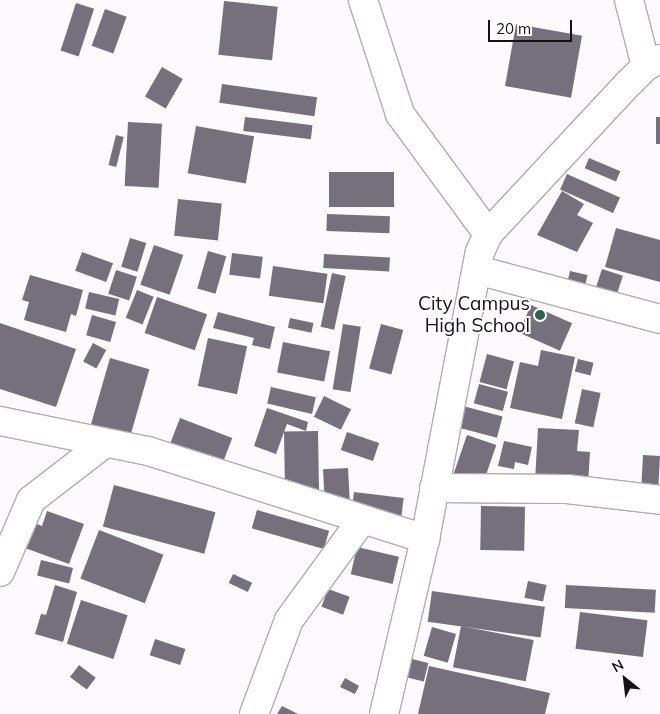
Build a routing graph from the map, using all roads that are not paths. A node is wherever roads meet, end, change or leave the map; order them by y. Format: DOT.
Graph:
graph roads {
  1 [pos="363,0"];
  2 [pos="629,0"];
  3 [pos="653,63"];
  4 [pos="488,234"];
  5 [pos="476,270"];
  6 [pos="660,319"];
  7 [pos="0,421"];
  8 [pos="105,444"];
  9 [pos="434,488"];
  10 [pos="660,500"];
  11 [pos="362,520"];
  12 [pos="425,539"];
  13 [pos="0,572"];
  14 [pos="254,714"];
  15 [pos="384,714"];
  1 -- 4 [label="street"];
  2 -- 3 [label="street"];
  3 -- 4 [label="street"];
  4 -- 5 [label="street"];
  5 -- 6 [label="street"];
  5 -- 9 [label="street"];
  7 -- 8 [label="street"];
  8 -- 11 [label="street"];
  8 -- 13 [label="street"];
  9 -- 10 [label="street"];
  9 -- 12 [label="street"];
  11 -- 12 [label="street"];
  11 -- 14 [label="street"];
  12 -- 15 [label="street"];
}
